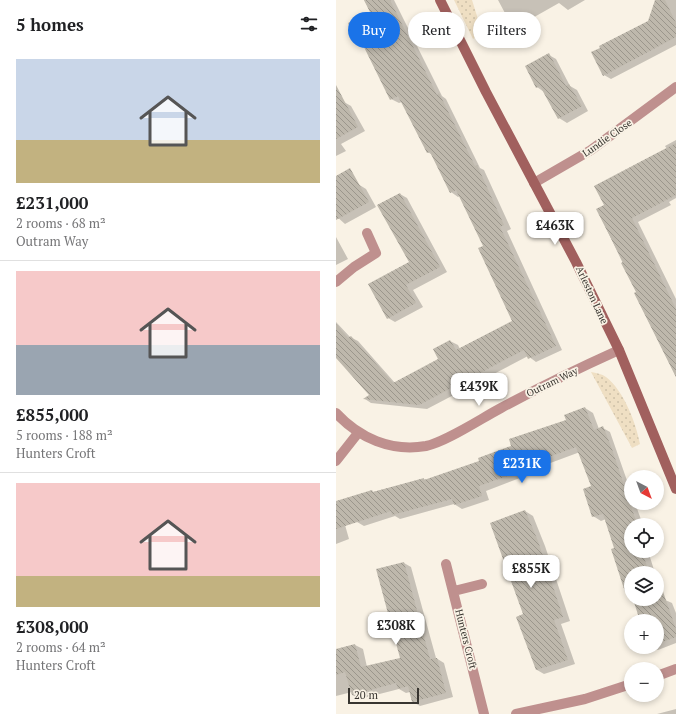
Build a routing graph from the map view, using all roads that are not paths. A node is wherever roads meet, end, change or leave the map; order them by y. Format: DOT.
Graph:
graph roads {
  1 [pos="440,0"];
  2 [pos="676,87"];
  3 [pos="534,183"];
  4 [pos="367,233"];
  5 [pos="336,282"];
  6 [pos="618,350"];
  7 [pos="336,414"];
  8 [pos="358,433"];
  9 [pos="336,461"];
  10 [pos="676,489"];
  11 [pos="446,564"];
  12 [pos="482,584"];
  13 [pos="454,591"];
  14 [pos="676,669"];
  15 [pos="664,673"];
  16 [pos="624,686"];
  17 [pos="539,712"];
  18 [pos="484,714"];
  19 [pos="516,714"];
  1 -- 3 [label="street, Arleston Lane"];
  2 -- 3 [label="street, Lundie Close"];
  3 -- 6 [label="street, Arleston Lane"];
  4 -- 5 [label="street"];
  6 -- 8 [label="street, Outram Way"];
  6 -- 10 [label="street, Arleston Lane"];
  7 -- 8 [label="street, Outram Way"];
  8 -- 9 [label="street"];
  11 -- 13 [label="street, Hunters Croft"];
  12 -- 13 [label="street"];
  13 -- 18 [label="street, Hunters Croft"];
  14 -- 15 [label="street"];
  16 -- 17 [label="street"];
  17 -- 19 [label="street"];
}
